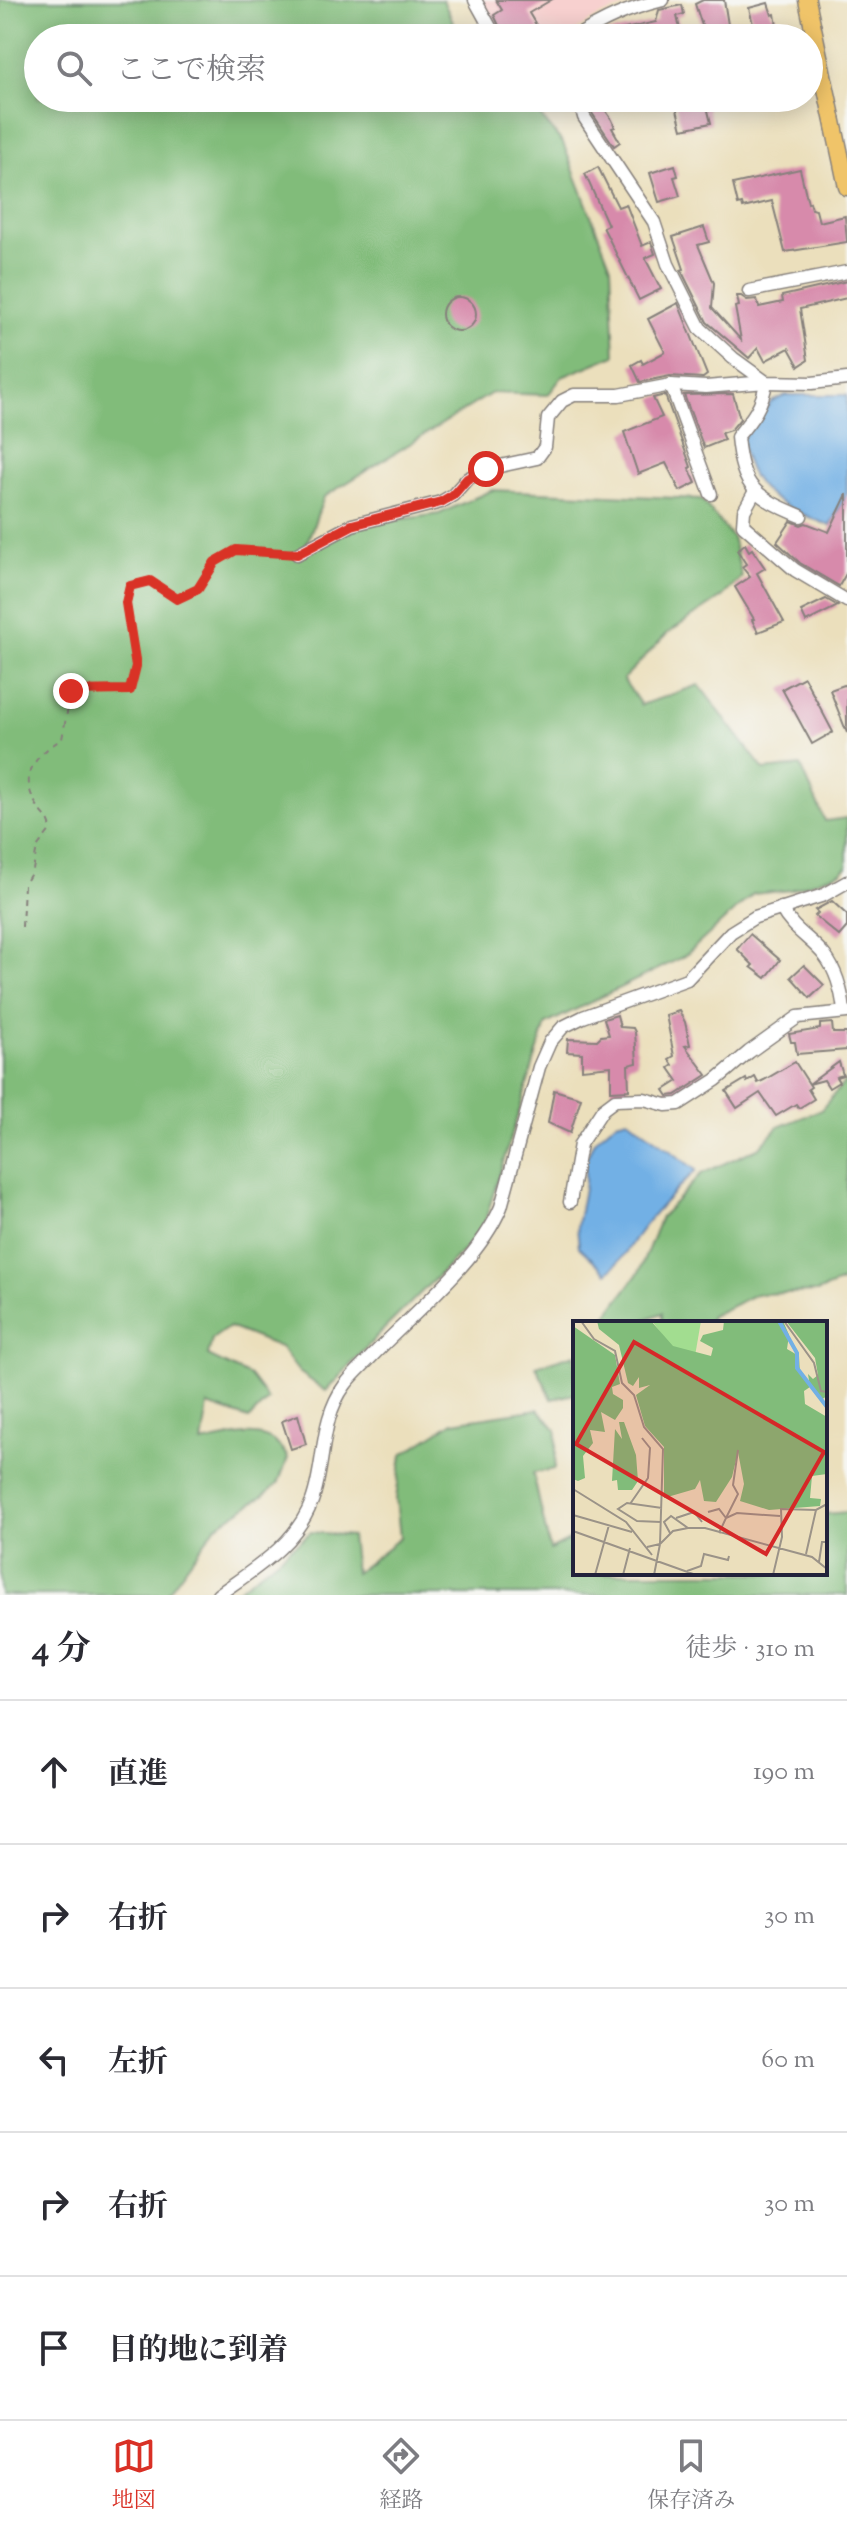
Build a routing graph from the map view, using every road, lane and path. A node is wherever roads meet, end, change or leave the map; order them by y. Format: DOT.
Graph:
graph roads {
  1 [pos="475,0"];
  2 [pos="663,0"];
  3 [pos="807,0"];
  4 [pos="488,24"];
  5 [pos="598,24"];
  6 [pos="812,24"];
  7 [pos="823,75"];
  8 [pos="583,112"];
  9 [pos="847,187"];
  10 [pos="847,272"];
  11 [pos="749,291"];
  12 [pos="847,379"];
  13 [pos="766,382"];
  14 [pos="671,385"];
  15 [pos="755,491"];
  16 [pos="711,494"];
  17 [pos="801,516"];
  18 [pos="297,554"];
  19 [pos="847,601"];
  20 [pos="847,882"];
  21 [pos="781,908"];
  22 [pos="22,927"];
  23 [pos="846,1012"];
  24 [pos="570,1202"];
  25 [pos="218,1595"];
  1 -- 4 [label="street"];
  2 -- 5 [label="street"];
  3 -- 6 [label="main road"];
  7 -- 9 [label="main road"];
  8 -- 13 [label="street"];
  10 -- 11 [label="street"];
  12 -- 13 [label="street"];
  13 -- 14 [label="street"];
  13 -- 15 [label="street"];
  14 -- 16 [label="street"];
  14 -- 18 [label="street"];
  15 -- 17 [label="street"];
  15 -- 19 [label="street"];
  18 -- 22 [label="path"];
  20 -- 21 [label="street"];
  21 -- 23 [label="street"];
  21 -- 25 [label="street"];
  23 -- 24 [label="street"];
}
